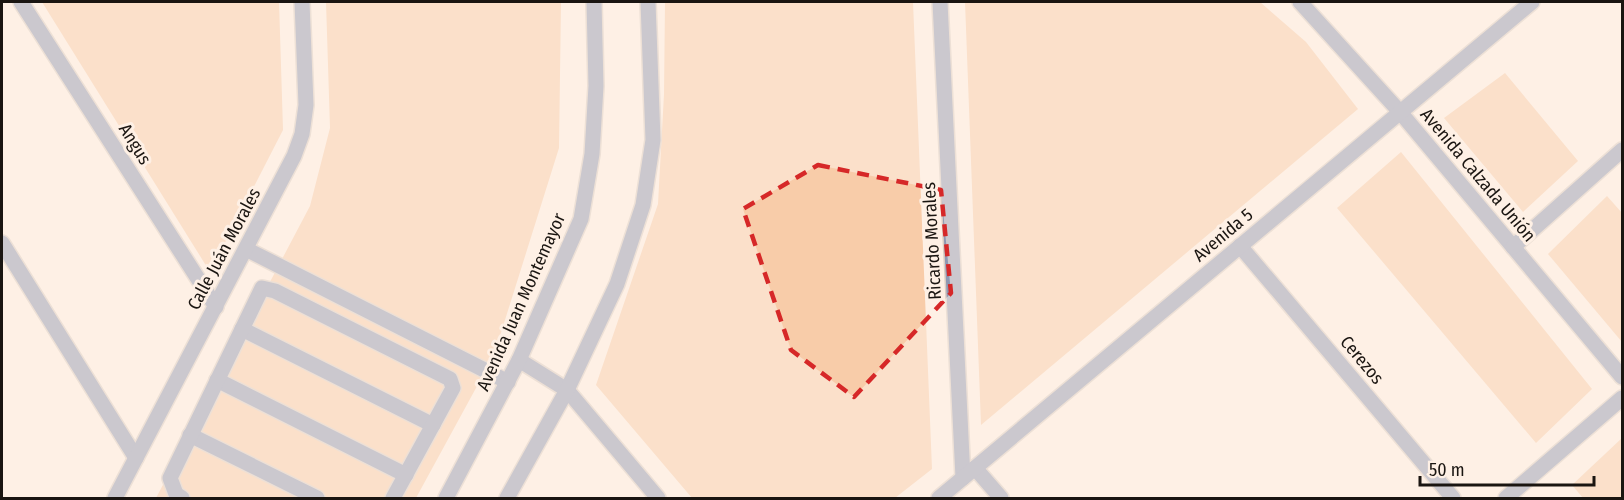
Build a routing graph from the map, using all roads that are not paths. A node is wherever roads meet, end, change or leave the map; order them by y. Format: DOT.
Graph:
graph roads {
  1 [pos="21,2"];
  2 [pos="302,2"];
  3 [pos="594,2"];
  4 [pos="648,2"];
  5 [pos="940,2"];
  6 [pos="1300,2"];
  7 [pos="1525,4"];
  8 [pos="1400,112"];
  9 [pos="1623,150"];
  10 [pos="2,243"];
  11 [pos="1240,246"];
  12 [pos="1513,247"];
  13 [pos="246,249"];
  14 [pos="216,307"];
  15 [pos="242,329"];
  16 [pos="519,360"];
  17 [pos="1623,377"];
  18 [pos="217,380"];
  19 [pos="508,382"];
  20 [pos="567,390"];
  21 [pos="1623,398"];
  22 [pos="433,425"];
  23 [pos="190,435"];
  24 [pos="136,458"];
  25 [pos="969,473"];
  26 [pos="406,475"];
  27 [pos="998,495"];
  28 [pos="115,498"];
  29 [pos="182,498"];
  30 [pos="317,498"];
  31 [pos="393,498"];
  32 [pos="446,498"];
  33 [pos="507,498"];
  34 [pos="658,498"];
  35 [pos="939,498"];
  36 [pos="1453,498"];
  37 [pos="1506,498"];
  1 -- 14 [label="street, Angus"];
  2 -- 13 [label="street, Calle Juán Morales"];
  3 -- 16 [label="street, Avenida Juan Montemayor"];
  4 -- 20 [label="street"];
  5 -- 25 [label="street, Ricardo Morales"];
  6 -- 8 [label="street, Avenida Calzada Unión"];
  7 -- 8 [label="street, Avenida 5"];
  8 -- 11 [label="street, Avenida 5"];
  8 -- 12 [label="street, Avenida Calzada Unión"];
  9 -- 12 [label="street"];
  10 -- 24 [label="street"];
  11 -- 25 [label="street, Avenida 5"];
  11 -- 36 [label="street, Cerezos"];
  12 -- 17 [label="street, Avenida Calzada Unión"];
  13 -- 14 [label="street, Calle Juán Morales"];
  13 -- 19 [label="street"];
  14 -- 24 [label="street, Calle Juán Morales"];
  15 -- 18 [label="street"];
  15 -- 22 [label="street"];
  15 -- 22 [label="street"];
  16 -- 19 [label="street, Avenida Juan Montemayor"];
  16 -- 20 [label="street"];
  18 -- 23 [label="street"];
  18 -- 26 [label="street"];
  19 -- 32 [label="street, Avenida Juan Montemayor"];
  20 -- 33 [label="street"];
  20 -- 34 [label="street"];
  21 -- 37 [label="street"];
  22 -- 26 [label="street"];
  23 -- 29 [label="street"];
  23 -- 30 [label="street"];
  24 -- 28 [label="street, Calle Juán Morales"];
  25 -- 27 [label="street"];
  25 -- 35 [label="street, Avenida 5"];
  26 -- 31 [label="street"];
}
